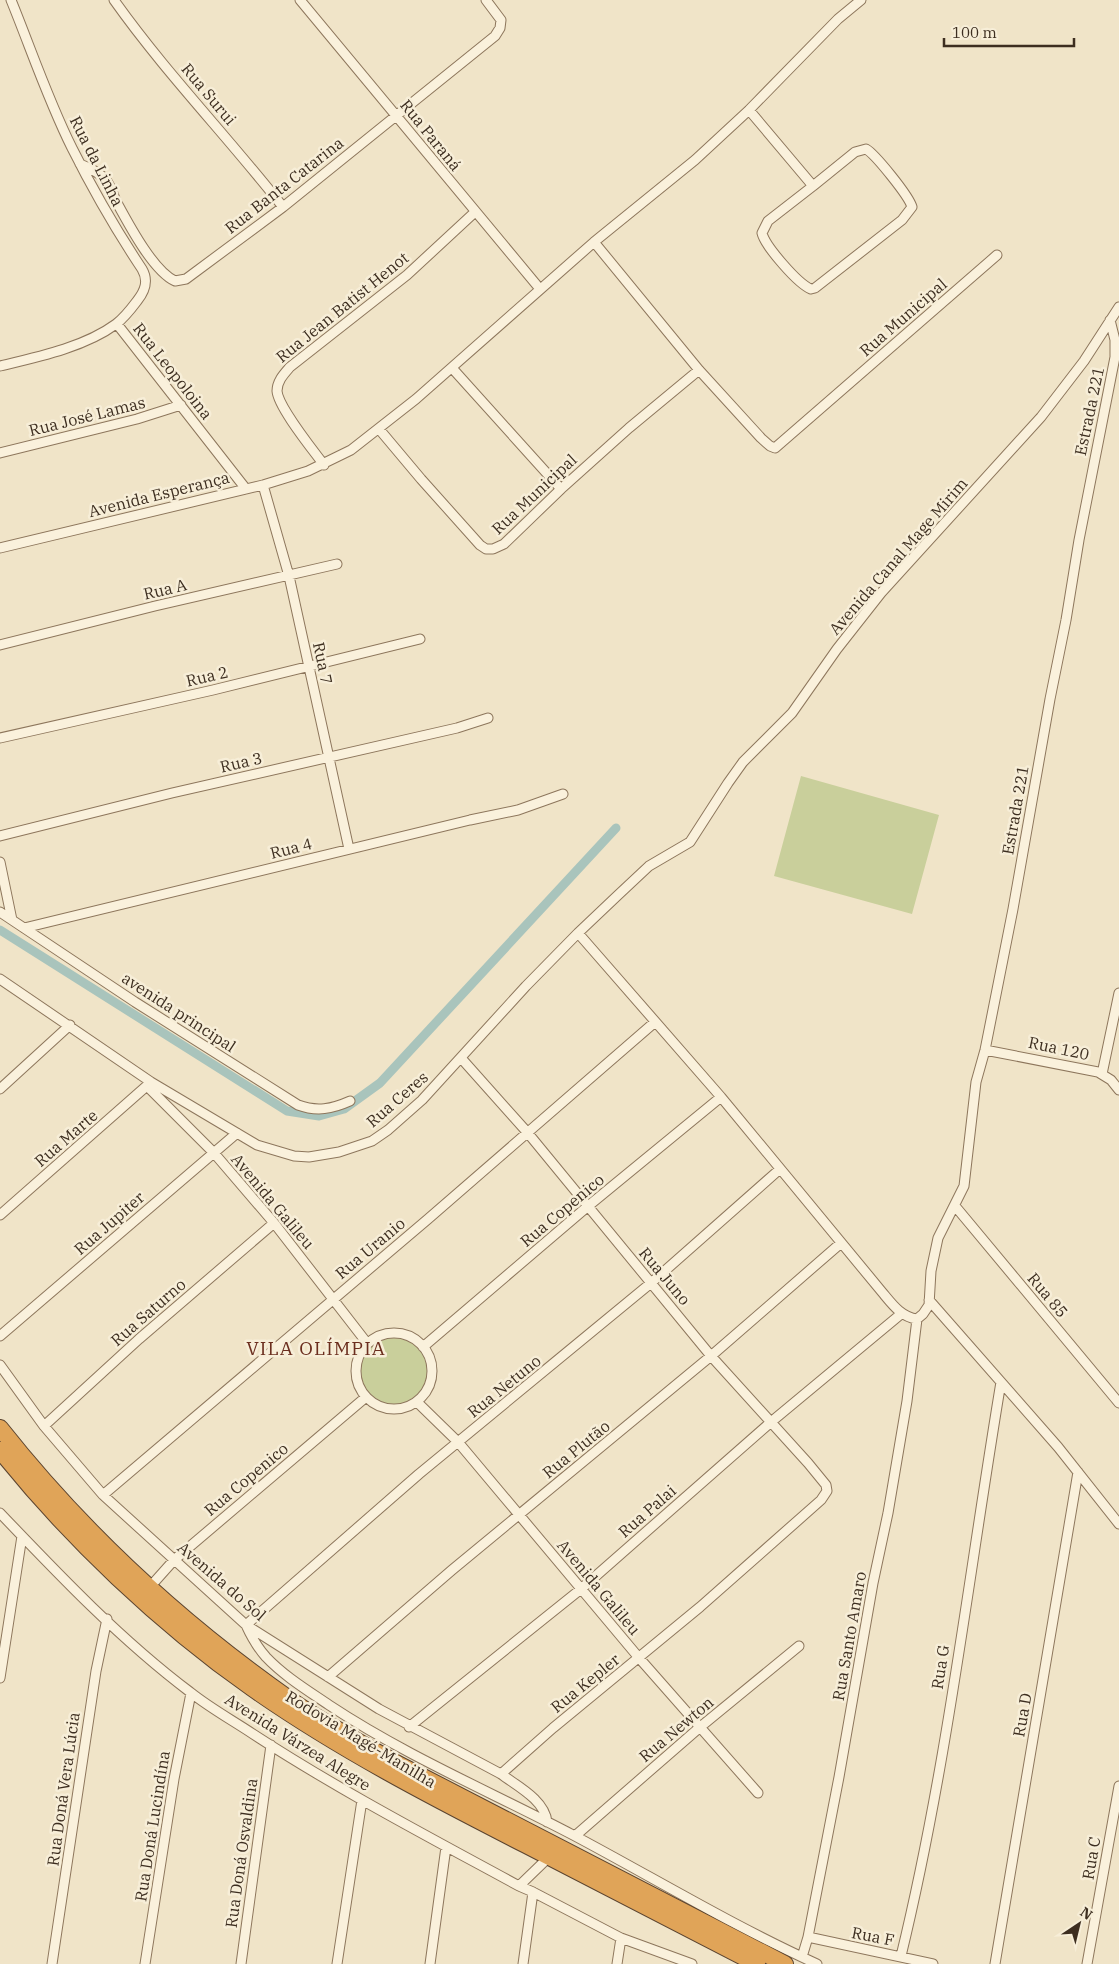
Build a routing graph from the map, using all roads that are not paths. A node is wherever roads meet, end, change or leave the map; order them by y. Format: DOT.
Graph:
graph roads {
  1 [pos="11,0"];
  2 [pos="114,0"];
  3 [pos="300,0"];
  4 [pos="486,0"];
  5 [pos="861,0"];
  6 [pos="749,110"];
  7 [pos="396,115"];
  8 [pos="80,164"];
  9 [pos="813,186"];
  10 [pos="283,207"];
  11 [pos="475,212"];
  12 [pos="594,242"];
  13 [pos="997,255"];
  14 [pos="540,289"];
  15 [pos="1119,306"];
  16 [pos="1110,320"];
  17 [pos="117,324"];
  18 [pos="0,366"];
  19 [pos="452,368"];
  20 [pos="699,370"];
  21 [pos="181,405"];
  22 [pos="380,428"];
  23 [pos="0,453"];
  24 [pos="324,465"];
  25 [pos="263,485"];
  26 [pos="246,489"];
  27 [pos="561,489"];
  28 [pos="0,548"];
  29 [pos="337,564"];
  30 [pos="289,576"];
  31 [pos="420,639"];
  32 [pos="0,645"];
  33 [pos="309,666"];
  34 [pos="488,718"];
  35 [pos="0,738"];
  36 [pos="328,758"];
  37 [pos="563,794"];
  38 [pos="0,836"];
  39 [pos="681,848"];
  40 [pos="349,849"];
  41 [pos="0,862"];
  42 [pos="0,912"];
  43 [pos="12,920"];
  44 [pos="24,928"];
  45 [pos="578,932"];
  46 [pos="0,979"];
  47 [pos="1119,992"];
  48 [pos="656,1022"];
  49 [pos="70,1026"];
  50 [pos="985,1050"];
  51 [pos="461,1058"];
  52 [pos="1102,1074"];
  53 [pos="149,1084"];
  54 [pos="0,1089"];
  55 [pos="1119,1090"];
  56 [pos="721,1097"];
  57 [pos="350,1100"];
  58 [pos="526,1132"];
  59 [pos="236,1133"];
  60 [pos="214,1153"];
  61 [pos="780,1169"];
  62 [pos="955,1206"];
  63 [pos="587,1207"];
  64 [pos="0,1215"];
  65 [pos="274,1223"];
  66 [pos="841,1243"];
  67 [pos="651,1283"];
  68 [pos="334,1298"];
  69 [pos="929,1300"];
  70 [pos="901,1314"];
  71 [pos="917,1319"];
  72 [pos="0,1336"];
  73 [pos="368,1343"];
  74 [pos="423,1347"];
  75 [pos="711,1356"];
  76 [pos="0,1365"];
  77 [pos="1001,1382"];
  78 [pos="366,1397"];
  79 [pos="417,1402"];
  80 [pos="1119,1403"];
  81 [pos="771,1422"];
  82 [pos="44,1426"];
  83 [pos="0,1428"];
  84 [pos="458,1442"];
  85 [pos="0,1450"];
  86 [pos="1078,1472"];
  87 [pos="103,1495"];
  88 [pos="807,1511"];
  89 [pos="0,1513"];
  90 [pos="519,1514"];
  91 [pos="1119,1524"];
  92 [pos="22,1536"];
  93 [pos="174,1560"];
  94 [pos="149,1588"];
  95 [pos="581,1589"];
  96 [pos="107,1619"];
  97 [pos="246,1624"];
  98 [pos="799,1646"];
  99 [pos="640,1659"];
  100 [pos="328,1677"];
  101 [pos="0,1678"];
  102 [pos="191,1693"];
  103 [pos="409,1727"];
  104 [pos="699,1728"];
  105 [pos="271,1746"];
  106 [pos="501,1774"];
  107 [pos="1119,1786"];
  108 [pos="758,1793"];
  109 [pos="362,1800"];
  110 [pos="547,1822"];
  111 [pos="575,1836"];
  112 [pos="446,1847"];
  113 [pos="549,1857"];
  114 [pos="519,1886"];
  115 [pos="533,1892"];
  116 [pos="808,1937"];
  117 [pos="621,1938"];
  118 [pos="900,1956"];
  119 [pos="802,1957"];
  120 [pos="52,1964"];
  121 [pos="145,1964"];
  122 [pos="241,1964"];
  123 [pos="337,1964"];
  124 [pos="430,1964"];
  125 [pos="523,1964"];
  126 [pos="618,1964"];
  127 [pos="692,1964"];
  128 [pos="757,1964"];
  129 [pos="785,1964"];
  130 [pos="817,1964"];
  131 [pos="933,1964"];
  132 [pos="995,1964"];
  133 [pos="1087,1964"];
  1 -- 8 [label="street, Rua da Linha"];
  2 -- 10 [label="street, Rua Surui"];
  3 -- 7 [label="street, Rua Paraná"];
  4 -- 7 [label="street, Rua Banta Catarina"];
  5 -- 6 [label="street"];
  6 -- 9 [label="street"];
  6 -- 12 [label="street"];
  7 -- 10 [label="street, Rua Banta Catarina"];
  7 -- 11 [label="street, Rua Paraná"];
  8 -- 10 [label="street, Rua Banta Catarina"];
  8 -- 17 [label="street, Rua da Linha"];
  9 -- 9 [label="street"];
  11 -- 14 [label="street, Rua Paraná"];
  11 -- 24 [label="street, Rua Jean Batist Henot"];
  12 -- 14 [label="street"];
  12 -- 20 [label="street, Rua Municipal"];
  13 -- 20 [label="street, Rua Municipal"];
  14 -- 19 [label="street"];
  15 -- 16 [label="street, Avenida Canal Mage Mirim"];
  16 -- 39 [label="street, Avenida Canal Mage Mirim"];
  16 -- 50 [label="street, Estrada 221"];
  17 -- 18 [label="street, Rua Leopoloina"];
  17 -- 21 [label="street, Rua Leopoloina"];
  19 -- 22 [label="street"];
  19 -- 27 [label="street"];
  20 -- 27 [label="street, Rua Municipal"];
  21 -- 23 [label="street, Rua José Lamas"];
  21 -- 26 [label="street, Rua Leopoloina"];
  22 -- 24 [label="street"];
  22 -- 27 [label="street, Rua Municipal"];
  24 -- 25 [label="street, Avenida Esperança"];
  25 -- 26 [label="street, Avenida Esperança"];
  25 -- 30 [label="street, Rua 7"];
  26 -- 28 [label="street, Avenida Esperança"];
  29 -- 30 [label="street, Rua A"];
  30 -- 32 [label="street, Rua A"];
  30 -- 33 [label="street, Rua 7"];
  31 -- 33 [label="street, Rua 2"];
  33 -- 35 [label="street, Rua 2"];
  33 -- 36 [label="street, Rua 7"];
  34 -- 36 [label="street, Rua 3"];
  36 -- 38 [label="street, Rua 3"];
  36 -- 40 [label="street, Rua 7"];
  37 -- 40 [label="street, Rua 4"];
  39 -- 45 [label="street, Rua Ceres"];
  40 -- 44 [label="street, Rua 4"];
  41 -- 43 [label="street"];
  42 -- 43 [label="street, avenida principal"];
  43 -- 44 [label="street, avenida principal"];
  44 -- 57 [label="street, avenida principal"];
  45 -- 48 [label="street"];
  45 -- 51 [label="street, Rua Ceres"];
  46 -- 49 [label="street, Rua Ceres"];
  47 -- 52 [label="street"];
  48 -- 56 [label="street"];
  48 -- 58 [label="street, Rua Uranio"];
  49 -- 53 [label="street, Rua Ceres"];
  49 -- 54 [label="street"];
  50 -- 52 [label="street, Rua 120"];
  50 -- 62 [label="street, Estrada 221"];
  51 -- 58 [label="street, Rua Juno"];
  51 -- 59 [label="street, Rua Ceres"];
  52 -- 55 [label="street, Rua 120"];
  53 -- 59 [label="street, Rua Ceres"];
  53 -- 60 [label="street, Avenida Galileu"];
  53 -- 64 [label="street, Rua Marte"];
  56 -- 61 [label="street"];
  56 -- 63 [label="street, Rua Copenico"];
  58 -- 63 [label="street, Rua Juno"];
  58 -- 68 [label="street, Rua Uranio"];
  59 -- 60 [label="street, Rua Jupiter"];
  60 -- 65 [label="street, Avenida Galileu"];
  60 -- 72 [label="street, Rua Jupiter"];
  61 -- 66 [label="street"];
  61 -- 67 [label="street, Rua Netuno"];
  62 -- 69 [label="street, Estrada 221"];
  62 -- 80 [label="street, Rua 85"];
  63 -- 67 [label="street, Rua Juno"];
  63 -- 74 [label="street, Rua Copenico"];
  65 -- 68 [label="street, Avenida Galileu"];
  65 -- 82 [label="street, Rua Saturno"];
  66 -- 70 [label="street"];
  66 -- 75 [label="street, Rua Plutão"];
  67 -- 75 [label="street, Rua Juno"];
  67 -- 84 [label="street, Rua Netuno"];
  68 -- 73 [label="street, Avenida Galileu"];
  68 -- 87 [label="street, Rua Uranio"];
  69 -- 71 [label="street"];
  69 -- 77 [label="street"];
  70 -- 71 [label="street"];
  70 -- 81 [label="street, Rua Palai"];
  71 -- 116 [label="street, Rua Santo Amaro"];
  73 -- 74 [label="street"];
  73 -- 78 [label="street"];
  74 -- 79 [label="street"];
  75 -- 81 [label="street, Rua Juno"];
  75 -- 90 [label="street, Rua Plutão"];
  76 -- 82 [label="street, Avenida do Sol"];
  77 -- 86 [label="street"];
  77 -- 118 [label="street, Rua G"];
  78 -- 79 [label="street"];
  78 -- 93 [label="street, Rua Copenico"];
  79 -- 84 [label="street, Avenida Galileu"];
  81 -- 88 [label="street, Rua Juno"];
  81 -- 95 [label="street, Rua Palai"];
  82 -- 87 [label="street, Avenida do Sol"];
  83 -- 94 [label="highway, Rodovia Magé-Manilha"];
  84 -- 90 [label="street, Avenida Galileu"];
  84 -- 97 [label="street, Rua Netuno"];
  85 -- 113 [label="highway, Rodovia Magé-Manilha"];
  86 -- 91 [label="street"];
  86 -- 132 [label="street, Rua D"];
  87 -- 93 [label="street, Avenida do Sol"];
  88 -- 99 [label="street, Rua Kepler"];
  89 -- 92 [label="street, Avenida Várzea Alegre"];
  90 -- 95 [label="street, Avenida Galileu"];
  90 -- 100 [label="street, Rua Plutão"];
  92 -- 96 [label="street, Avenida Várzea Alegre"];
  92 -- 101 [label="street"];
  93 -- 94 [label="street, Rua Copenico"];
  93 -- 97 [label="street, Avenida do Sol"];
  94 -- 129 [label="highway, Rodovia Magé-Manilha"];
  95 -- 99 [label="street, Avenida Galileu"];
  95 -- 103 [label="street, Rua Palai"];
  96 -- 102 [label="street, Avenida Várzea Alegre"];
  96 -- 120 [label="street, Rua Doná Vera Lúcia"];
  97 -- 100 [label="street, Avenida do Sol"];
  97 -- 110 [label="street"];
  98 -- 104 [label="street, Rua Newton"];
  99 -- 104 [label="street, Avenida Galileu"];
  99 -- 106 [label="street, Rua Kepler"];
  100 -- 103 [label="street, Avenida do Sol"];
  102 -- 105 [label="street, Avenida Várzea Alegre"];
  102 -- 121 [label="street, Rua Doná Lucindína"];
  103 -- 106 [label="street, Avenida do Sol"];
  104 -- 108 [label="street, Avenida Galileu"];
  104 -- 111 [label="street, Rua Newton"];
  105 -- 109 [label="street, Avenida Várzea Alegre"];
  105 -- 122 [label="street, Rua Doná Osvaldina"];
  106 -- 110 [label="street"];
  107 -- 133 [label="street, Rua C"];
  109 -- 112 [label="street, Avenida Várzea Alegre"];
  109 -- 123 [label="street"];
  110 -- 111 [label="street"];
  111 -- 119 [label="street"];
  112 -- 114 [label="street, Avenida Várzea Alegre"];
  112 -- 124 [label="street"];
  113 -- 114 [label="street"];
  113 -- 128 [label="highway, Rodovia Magé-Manilha"];
  114 -- 115 [label="street, Avenida Várzea Alegre"];
  115 -- 117 [label="street, Avenida Várzea Alegre"];
  115 -- 125 [label="street"];
  116 -- 118 [label="street, Rua F"];
  116 -- 119 [label="street, Rua Santo Amaro"];
  117 -- 126 [label="street"];
  117 -- 127 [label="street, Avenida Várzea Alegre"];
  118 -- 131 [label="street, Rua F"];
  119 -- 130 [label="street"];
}
